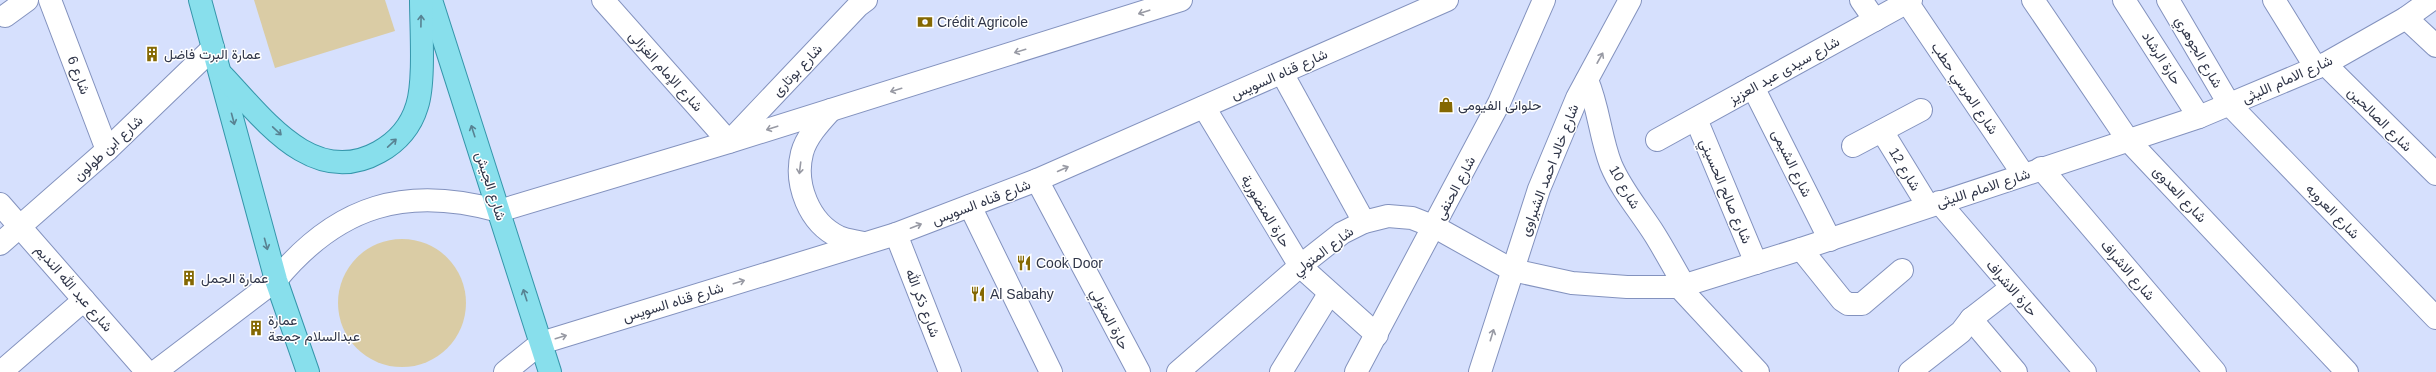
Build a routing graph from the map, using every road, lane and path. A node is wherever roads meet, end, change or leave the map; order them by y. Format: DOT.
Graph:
graph roads {
  1 [pos="28,0"];
  2 [pos="50,0"];
  3 [pos="200,0"];
  4 [pos="421,0"];
  5 [pos="431,0"];
  6 [pos="603,0"];
  7 [pos="1181,0"];
  8 [pos="1447,0"];
  9 [pos="1544,0"];
  10 [pos="1630,0"];
  11 [pos="1861,0"];
  12 [pos="2033,0"];
  13 [pos="2124,0"];
  14 [pos="2168,0"];
  15 [pos="2274,0"];
  16 [pos="1909,1"];
  17 [pos="858,2"];
  18 [pos="2414,8"];
  19 [pos="6,16"];
  20 [pos="1875,20"];
  21 [pos="2436,46"];
  22 [pos="213,48"];
  23 [pos="2320,66"];
  24 [pos="221,73"];
  25 [pos="1282,73"];
  26 [pos="1587,80"];
  27 [pos="1754,87"];
  28 [pos="2229,104"];
  29 [pos="1204,107"];
  30 [pos="831,110"];
  31 [pos="1921,110"];
  32 [pos="2199,117"];
  33 [pos="1696,119"];
  34 [pos="1882,131"];
  35 [pos="1657,140"];
  36 [pos="2128,140"];
  37 [pos="729,142"];
  38 [pos="1853,146"];
  39 [pos="107,150"];
  40 [pos="2032,171"];
  41 [pos="2436,174"];
  42 [pos="1037,180"];
  43 [pos="0,204"];
  44 [pos="1933,204"];
  45 [pos="970,206"];
  46 [pos="499,211"];
  47 [pos="1364,222"];
  48 [pos="20,227"];
  49 [pos="1435,227"];
  50 [pos="896,234"];
  51 [pos="1830,240"];
  52 [pos="863,243"];
  53 [pos="0,244"];
  54 [pos="1801,249"];
  55 [pos="1756,263"];
  56 [pos="1300,266"];
  57 [pos="1512,270"];
  58 [pos="1902,270"];
  59 [pos="276,280"];
  60 [pos="1681,286"];
  61 [pos="2011,288"];
  62 [pos="1329,294"];
  63 [pos="84,300"];
  64 [pos="2436,318"];
  65 [pos="1972,319"];
  66 [pos="1377,335"];
  67 [pos="541,343"];
  68 [pos="1190,369"];
  69 [pos="159,370"];
  70 [pos="1,372"];
  71 [pos="308,372"];
  72 [pos="505,372"];
  73 [pos="550,372"];
  74 [pos="950,372"];
  75 [pos="1051,372"];
  76 [pos="1139,372"];
  77 [pos="1281,372"];
  78 [pos="1356,372"];
  79 [pos="1480,372"];
  80 [pos="1758,372"];
  81 [pos="1910,372"];
  82 [pos="2016,372"];
  83 [pos="2086,372"];
  84 [pos="2216,372"];
  85 [pos="2347,372"];
  1 -- 19 [label="street"];
  2 -- 39 [label="street, شارع 6"];
  3 -- 22 [label="main road"];
  24 -- 4 [label="main road, one-way"];
  46 -- 5 [label="main road, شارع الجيش, one-way"];
  6 -- 37 [label="street, شارع الإمام الغزالى"];
  7 -- 30 [label="street, one-way"];
  8 -- 25 [label="street, شارع قناه السويس"];
  9 -- 49 [label="street, شارع الحنفى"];
  26 -- 10 [label="street, شارع خالد احمد الشبراوى, one-way"];
  11 -- 20 [label="street"];
  12 -- 36 [label="street, شارع العدوى"];
  13 -- 32 [label="street, حارة الرشاد"];
  14 -- 28 [label="street, شارع الجوهري"];
  15 -- 23 [label="street, شارع الصالحين"];
  16 -- 20 [label="street, شارع سيدى عبد العزيز"];
  16 -- 40 [label="street, شارع المرسي حطب"];
  17 -- 37 [label="street, شارع بوتارى"];
  18 -- 21 [label="street"];
  18 -- 23 [label="street, شارع الامام الليثى"];
  20 -- 27 [label="street, شارع سيدى عبد العزيز"];
  22 -- 24 [label="main road"];
  22 -- 39 [label="street, شارع ابن طولون"];
  23 -- 28 [label="street, شارع الامام الليثى"];
  23 -- 41 [label="street, شارع الصالحين"];
  24 -- 59 [label="main road, one-way"];
  25 -- 29 [label="street, شارع قناه السويس"];
  25 -- 47 [label="street"];
  26 -- 57 [label="street, شارع خالد احمد الشبراوى"];
  26 -- 60 [label="street, شارع 10"];
  27 -- 33 [label="street, شارع سيدى عبد العزيز"];
  27 -- 51 [label="street, شارع الشيمى"];
  28 -- 32 [label="street, شارع الامام الليثى"];
  28 -- 64 [label="street, شارع العروبه"];
  42 -- 29 [label="street, شارع قناه السويس, one-way"];
  29 -- 56 [label="street, حارة المنصورية"];
  30 -- 37 [label="street, one-way"];
  30 -- 52 [label="street, one-way"];
  31 -- 34 [label="street"];
  32 -- 36 [label="street, شارع الامام الليثى"];
  33 -- 35 [label="street, شارع سيدى عبد العزيز"];
  33 -- 55 [label="street, شارع صالح الحسيني"];
  34 -- 38 [label="street"];
  34 -- 44 [label="street, شارع 12"];
  36 -- 40 [label="street, شارع الامام الليثى"];
  36 -- 85 [label="street, شارع العدوى"];
  37 -- 46 [label="street"];
  39 -- 48 [label="street, شارع ابن طولون"];
  40 -- 44 [label="street, شارع الامام الليثى"];
  40 -- 84 [label="street, شارع الاشراف"];
  42 -- 45 [label="street, شارع قناه السويس"];
  42 -- 76 [label="street, حارة المتولي"];
  43 -- 48 [label="street, شارع عبد الله النديم"];
  44 -- 51 [label="street, شارع الامام الليثى"];
  44 -- 61 [label="street, حارة الاشراف"];
  50 -- 45 [label="street, شارع قناه السويس, one-way"];
  45 -- 75 [label="street"];
  46 -- 59 [label="street"];
  67 -- 46 [label="main road, شارع الجيش, one-way"];
  47 -- 49 [label="street, شارع المتولي"];
  47 -- 56 [label="street, شارع المتولي"];
  48 -- 53 [label="street, شارع ابن طولون"];
  48 -- 63 [label="street, شارع عبد الله النديم"];
  49 -- 57 [label="street, شارع المتولي"];
  49 -- 66 [label="street, شارع الحنفى"];
  50 -- 52 [label="street, شارع قناه السويس"];
  50 -- 74 [label="street, شارع ذكر الله"];
  51 -- 54 [label="street, شارع الامام الليثى"];
  67 -- 52 [label="street, شارع قناه السويس, one-way"];
  54 -- 55 [label="street, شارع الامام الليثى"];
  54 -- 58 [label="street"];
  55 -- 60 [label="street, شارع الامام الليثى"];
  56 -- 62 [label="street, حارة المنصورية"];
  56 -- 68 [label="street, شارع المتولي"];
  57 -- 60 [label="street, شارع الامام الليثى"];
  79 -- 57 [label="street, شارع خالد احمد الشبراوى, one-way"];
  59 -- 69 [label="street"];
  59 -- 71 [label="main road"];
  60 -- 80 [label="street, شارع 10"];
  61 -- 65 [label="street"];
  61 -- 83 [label="street, حارة الاشراف"];
  62 -- 66 [label="street, حارة المنصورية"];
  62 -- 77 [label="street"];
  63 -- 69 [label="street, شارع عبد الله النديم"];
  63 -- 70 [label="street"];
  65 -- 81 [label="street"];
  65 -- 82 [label="street"];
  66 -- 78 [label="street, شارع الحنفى"];
  67 -- 72 [label="street, شارع قناه السويس"];
  67 -- 73 [label="main road, شارع الجيش"];
}
